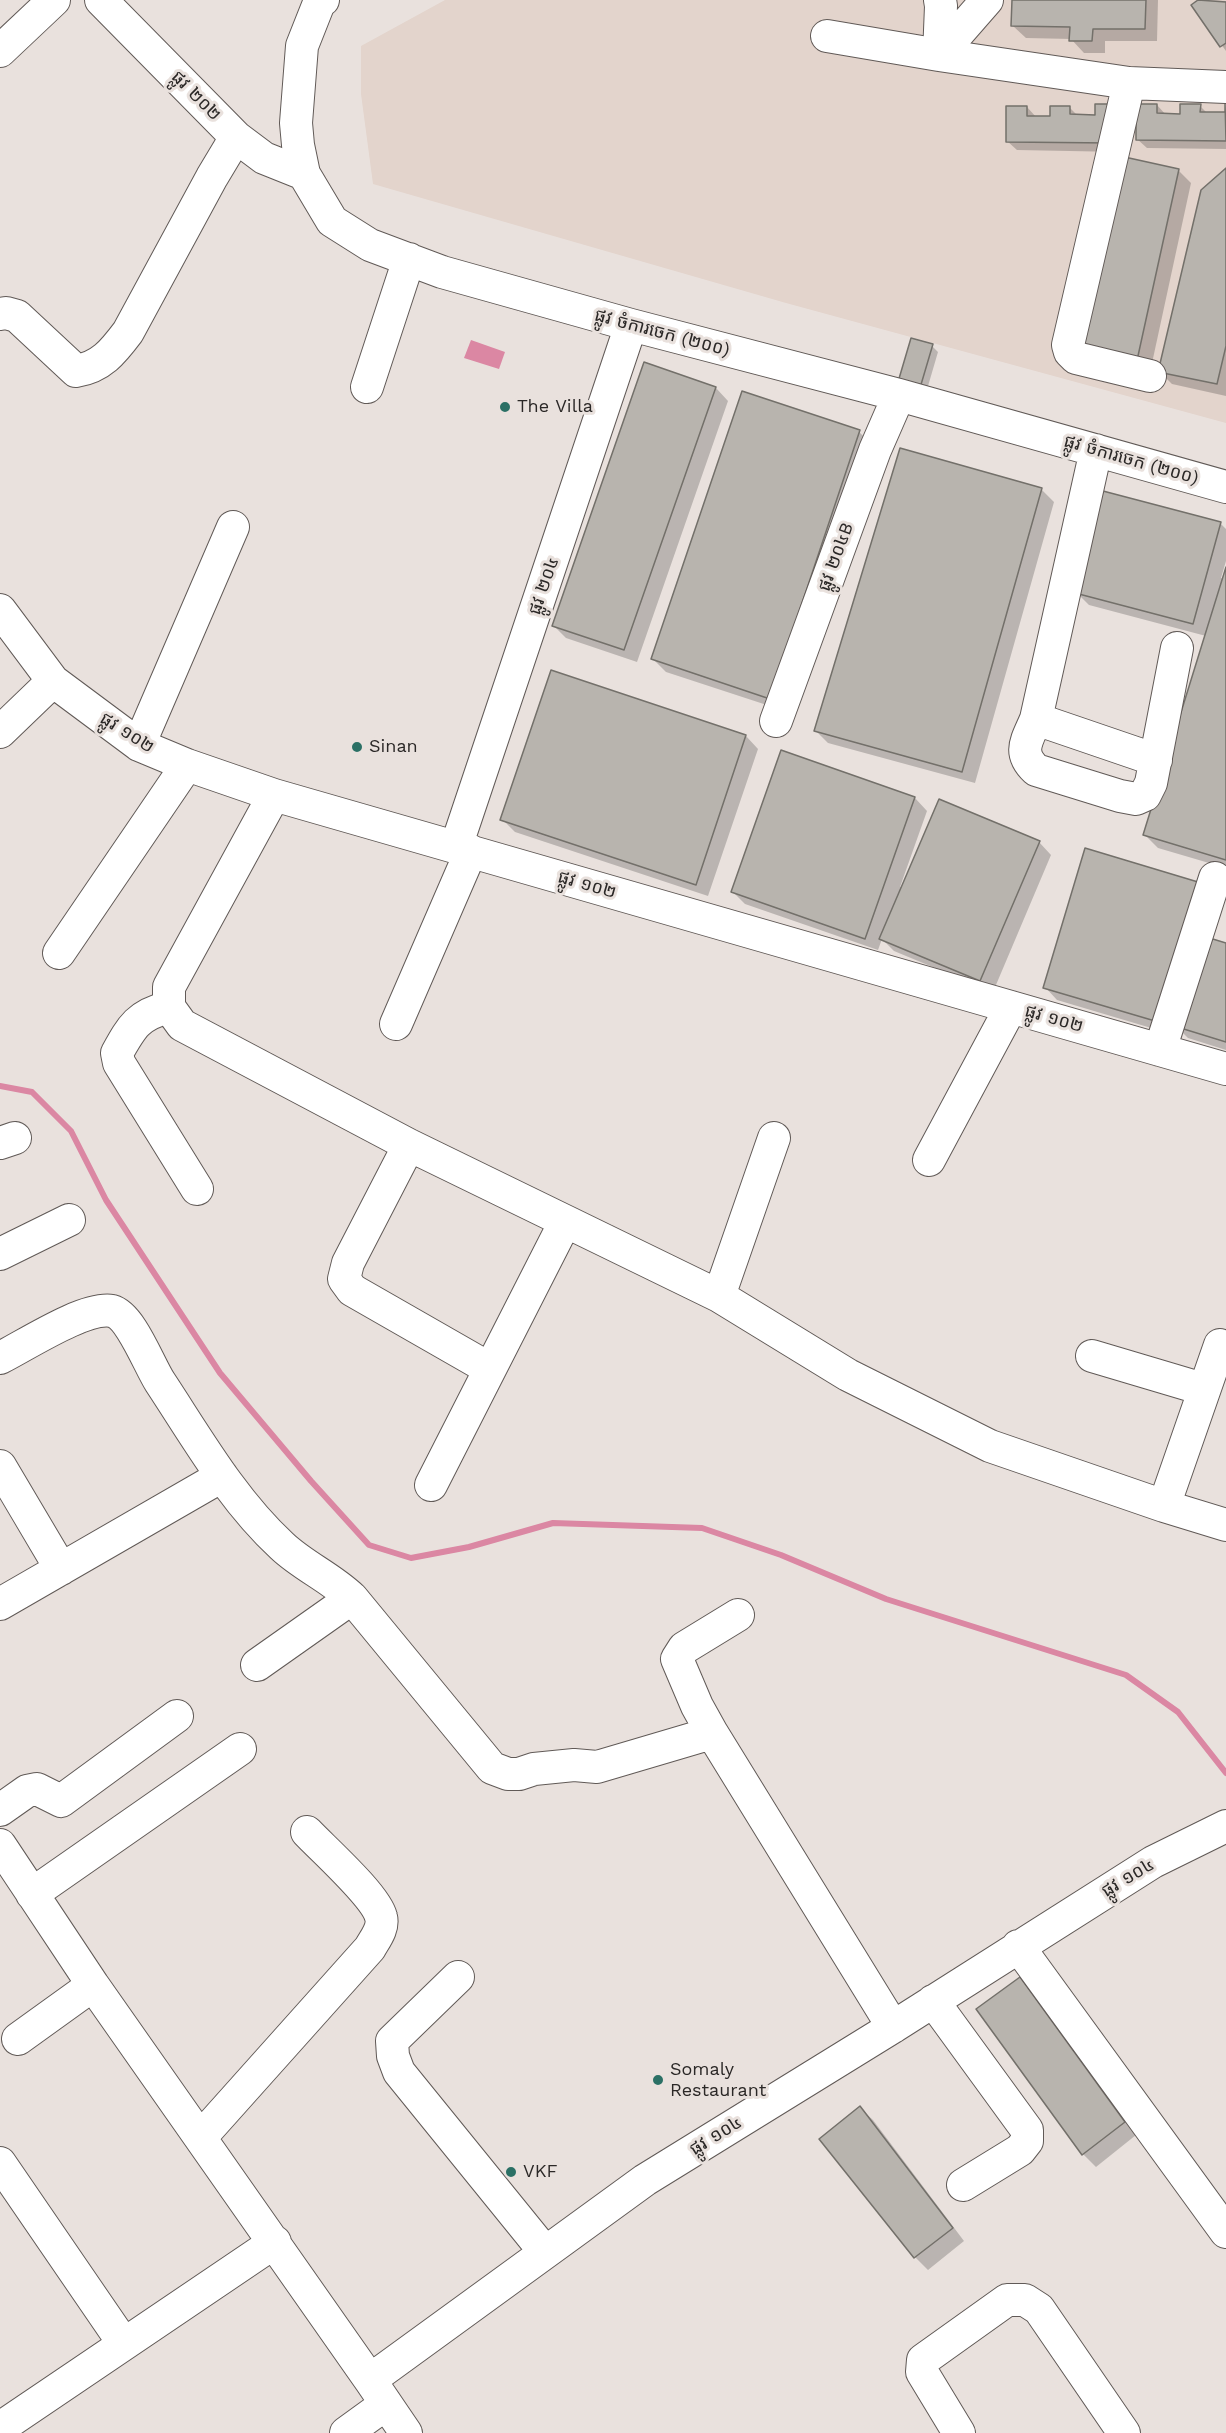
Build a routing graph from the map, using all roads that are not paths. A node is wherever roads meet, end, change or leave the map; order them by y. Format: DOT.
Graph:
graph roads {
  1 [pos="54,0"];
  2 [pos="100,0"];
  3 [pos="323,0"];
  4 [pos="940,0"];
  5 [pos="987,0"];
  6 [pos="826,36"];
  7 [pos="0,51"];
  8 [pos="939,55"];
  9 [pos="1129,82"];
  10 [pos="1226,87"];
  11 [pos="236,137"];
  12 [pos="304,174"];
  13 [pos="409,259"];
  14 [pos="0,314"];
  15 [pos="631,326"];
  16 [pos="1150,376"];
  17 [pos="368,387"];
  18 [pos="899,395"];
  19 [pos="1096,450"];
  20 [pos="1226,487"];
  21 [pos="233,528"];
  22 [pos="0,610"];
  23 [pos="1176,648"];
  24 [pos="54,681"];
  25 [pos="1036,719"];
  26 [pos="776,721"];
  27 [pos="0,732"];
  28 [pos="139,745"];
  29 [pos="1156,760"];
  30 [pos="187,765"];
  31 [pos="274,795"];
  32 [pos="464,849"];
  33 [pos="1215,878"];
  34 [pos="59,953"];
  35 [pos="169,1007"];
  36 [pos="1011,1007"];
  37 [pos="396,1024"];
  38 [pos="1160,1050"];
  39 [pos="1226,1069"];
  40 [pos="774,1138"];
  41 [pos="409,1145"];
  42 [pos="929,1160"];
  43 [pos="197,1189"];
  44 [pos="69,1220"];
  45 [pos="565,1222"];
  46 [pos="0,1254"];
  47 [pos="719,1296"];
  48 [pos="1220,1345"];
  49 [pos="1092,1356"];
  50 [pos="0,1359"];
  51 [pos="490,1369"];
  52 [pos="1203,1389"];
  53 [pos="0,1466"];
  54 [pos="222,1476"];
  55 [pos="431,1485"];
  56 [pos="1164,1506"];
  57 [pos="1226,1525"];
  58 [pos="61,1569"];
  59 [pos="352,1598"];
  60 [pos="0,1604"];
  61 [pos="738,1615"];
  62 [pos="257,1665"];
  63 [pos="177,1716"];
  64 [pos="712,1732"];
  65 [pos="240,1749"];
  66 [pos="0,1810"];
  67 [pos="1226,1826"];
  68 [pos="307,1832"];
  69 [pos="0,1845"];
  70 [pos="32,1894"];
  71 [pos="1018,1946"];
  72 [pos="458,1977"];
  73 [pos="93,1984"];
  74 [pos="933,2001"];
  75 [pos="893,2026"];
  76 [pos="18,2039"];
  77 [pos="201,2136"];
  78 [pos="0,2163"];
  79 [pos="963,2185"];
  80 [pos="1226,2232"];
  81 [pos="275,2242"];
  82 [pos="545,2252"];
  83 [pos="124,2344"];
  84 [pos="378,2392"];
  85 [pos="0,2428"];
  86 [pos="346,2433"];
  87 [pos="406,2433"];
  88 [pos="959,2433"];
  89 [pos="1124,2433"];
  1 -- 7 [label="street"];
  2 -- 11 [label="street, ផ្លូវ ២០២"];
  3 -- 12 [label="street, ផ្លូវ ចំការចេក (២០០)"];
  4 -- 8 [label="street"];
  5 -- 8 [label="street"];
  6 -- 8 [label="street"];
  8 -- 9 [label="street"];
  9 -- 10 [label="street"];
  9 -- 16 [label="street"];
  11 -- 12 [label="street, ផ្លូវ ២០២"];
  11 -- 14 [label="street"];
  12 -- 13 [label="street, ផ្លូវ ចំការចេក (២០០)"];
  13 -- 15 [label="street, ផ្លូវ ចំការចេក (២០០)"];
  13 -- 17 [label="street"];
  15 -- 18 [label="street, ផ្លូវ ចំការចេក (២០០)"];
  15 -- 32 [label="street, ផ្លូវ ២០៤"];
  18 -- 19 [label="street, ផ្លូវ ចំការចេក (២០០)"];
  18 -- 26 [label="street, ផ្លូវ ២០៤B"];
  19 -- 20 [label="street, ផ្លូវ ចំការចេក (២០០)"];
  19 -- 25 [label="street"];
  21 -- 28 [label="street"];
  22 -- 24 [label="street, ផ្លូវ ១០២"];
  23 -- 29 [label="street"];
  24 -- 27 [label="street"];
  24 -- 28 [label="street, ផ្លូវ ១០២"];
  25 -- 29 [label="street"];
  25 -- 29 [label="street"];
  28 -- 30 [label="street, ផ្លូវ ១០២"];
  30 -- 31 [label="street, ផ្លូវ ១០២"];
  30 -- 34 [label="street"];
  31 -- 32 [label="street, ផ្លូវ ១០២"];
  31 -- 35 [label="street"];
  32 -- 36 [label="street, ផ្លូវ ១០២"];
  32 -- 37 [label="street, ផ្លូវ ២០៤"];
  33 -- 38 [label="street"];
  35 -- 41 [label="street"];
  35 -- 43 [label="street"];
  36 -- 38 [label="street, ផ្លូវ ១០២"];
  36 -- 42 [label="street"];
  38 -- 39 [label="street, ផ្លូវ ១០២"];
  40 -- 47 [label="street"];
  41 -- 45 [label="street"];
  41 -- 51 [label="street"];
  44 -- 46 [label="street"];
  45 -- 47 [label="street"];
  45 -- 51 [label="street"];
  47 -- 56 [label="street"];
  48 -- 52 [label="street"];
  49 -- 52 [label="street"];
  50 -- 54 [label="street"];
  51 -- 55 [label="street"];
  52 -- 56 [label="street"];
  53 -- 58 [label="street"];
  54 -- 58 [label="street"];
  54 -- 59 [label="street"];
  56 -- 57 [label="street"];
  58 -- 60 [label="street"];
  59 -- 62 [label="street"];
  59 -- 64 [label="street"];
  61 -- 64 [label="street"];
  63 -- 66 [label="street"];
  64 -- 75 [label="street"];
  65 -- 70 [label="street"];
  67 -- 71 [label="street, ផ្លូវ ១០៤"];
  68 -- 77 [label="street"];
  69 -- 70 [label="street"];
  70 -- 73 [label="street"];
  71 -- 74 [label="street, ផ្លូវ ១០៤"];
  71 -- 80 [label="street"];
  72 -- 82 [label="street"];
  73 -- 76 [label="street"];
  73 -- 77 [label="street"];
  74 -- 75 [label="street, ផ្លូវ ១០៤"];
  74 -- 79 [label="street"];
  75 -- 82 [label="street, ផ្លូវ ១០៤"];
  77 -- 81 [label="street"];
  78 -- 83 [label="street"];
  81 -- 83 [label="street"];
  81 -- 84 [label="street"];
  82 -- 84 [label="street, ផ្លូវ ១០៤"];
  83 -- 85 [label="street"];
  84 -- 86 [label="street, ផ្លូវ ១០៤"];
  84 -- 87 [label="street"];
  88 -- 89 [label="street"];
}
